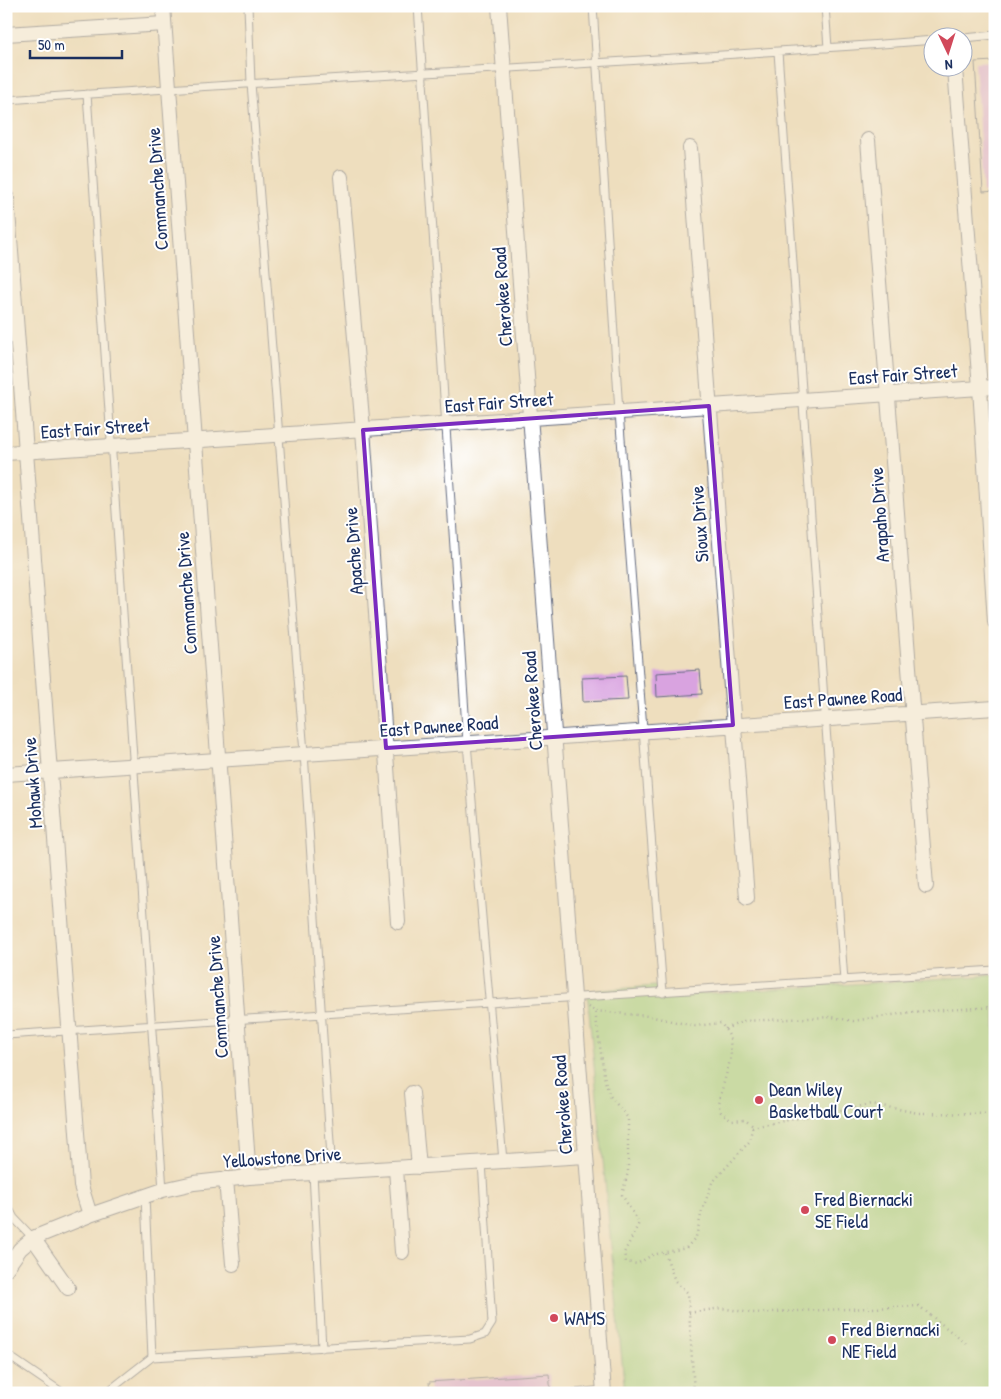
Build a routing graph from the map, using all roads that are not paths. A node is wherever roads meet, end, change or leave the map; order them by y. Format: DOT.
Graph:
graph roads {
  1 [pos="163,6"];
  2 [pos="248,6"];
  3 [pos="418,6"];
  4 [pos="499,6"];
  5 [pos="592,6"];
  6 [pos="825,6"];
  7 [pos="164,24"];
  8 [pos="6,34"];
  9 [pos="995,35"];
  10 [pos="974,37"];
  11 [pos="924,41"];
  12 [pos="828,48"];
  13 [pos="778,52"];
  14 [pos="595,62"];
  15 [pos="503,67"];
  16 [pos="421,72"];
  17 [pos="956,78"];
  18 [pos="251,83"];
  19 [pos="169,88"];
  20 [pos="87,94"];
  21 [pos="6,100"];
  22 [pos="868,140"];
  23 [pos="690,148"];
  24 [pos="341,177"];
  25 [pos="7,198"];
  26 [pos="995,387"];
  27 [pos="980,388"];
  28 [pos="889,394"];
  29 [pos="801,400"];
  30 [pos="709,406"];
  31 [pos="619,412"];
  32 [pos="530,419"];
  33 [pos="444,425"];
  34 [pos="363,430"];
  35 [pos="279,435"];
  36 [pos="193,441"];
  37 [pos="110,446"];
  38 [pos="27,452"];
  39 [pos="6,453"];
  40 [pos="995,622"];
  41 [pos="995,708"];
  42 [pos="912,712"];
  43 [pos="826,718"];
  44 [pos="733,725"];
  45 [pos="644,731"];
  46 [pos="554,737"];
  47 [pos="467,743"];
  48 [pos="386,748"];
  49 [pos="304,753"];
  50 [pos="217,759"];
  51 [pos="133,765"];
  52 [pos="50,770"];
  53 [pos="6,774"];
  54 [pos="926,886"];
  55 [pos="747,898"];
  56 [pos="398,922"];
  57 [pos="995,970"];
  58 [pos="844,980"];
  59 [pos="663,993"];
  60 [pos="573,999"];
  61 [pos="489,1004"];
  62 [pos="322,1013"];
  63 [pos="238,1018"];
  64 [pos="151,1025"];
  65 [pos="69,1030"];
  66 [pos="6,1035"];
  67 [pos="412,1093"];
  68 [pos="585,1156"];
  69 [pos="502,1161"];
  70 [pos="482,1162"];
  71 [pos="418,1166"];
  72 [pos="396,1168"];
  73 [pos="332,1172"];
  74 [pos="313,1173"];
  75 [pos="249,1177"];
  76 [pos="226,1179"];
  77 [pos="163,1190"];
  78 [pos="145,1196"];
  79 [pos="6,1203"];
  80 [pos="90,1214"];
  81 [pos="33,1238"];
  82 [pos="402,1252"];
  83 [pos="233,1264"];
  84 [pos="6,1269"];
  85 [pos="68,1288"];
  86 [pos="322,1348"];
  87 [pos="6,1354"];
  88 [pos="152,1358"];
  89 [pos="604,1391"];
  90 [pos="63,1393"];
  91 [pos="106,1393"];
  92 [pos="576,1393"];
  1 -- 7 [label="street, Commanche Drive"];
  2 -- 18 [label="lane"];
  3 -- 16 [label="lane"];
  4 -- 15 [label="street, Cherokee Road"];
  5 -- 14 [label="lane"];
  6 -- 12 [label="lane"];
  7 -- 8 [label="street"];
  7 -- 19 [label="street, Commanche Drive"];
  9 -- 10 [label="lane"];
  11 -- 12 [label="lane"];
  12 -- 13 [label="lane"];
  13 -- 14 [label="lane"];
  13 -- 29 [label="lane"];
  14 -- 15 [label="lane"];
  14 -- 31 [label="lane"];
  15 -- 16 [label="lane"];
  15 -- 32 [label="street, Cherokee Road"];
  16 -- 18 [label="lane"];
  16 -- 33 [label="lane"];
  17 -- 27 [label="street"];
  18 -- 19 [label="lane"];
  18 -- 35 [label="lane"];
  19 -- 20 [label="lane"];
  19 -- 36 [label="street, Commanche Drive"];
  20 -- 21 [label="lane"];
  20 -- 37 [label="lane"];
  22 -- 28 [label="street, Arapaho Drive"];
  23 -- 30 [label="street, Sioux Drive"];
  24 -- 34 [label="street, Apache Drive"];
  25 -- 38 [label="street, Mohawk Drive"];
  26 -- 27 [label="street, East Fair Street"];
  27 -- 28 [label="street, East Fair Street"];
  27 -- 40 [label="street"];
  28 -- 29 [label="street, East Fair Street"];
  28 -- 42 [label="street, Arapaho Drive"];
  29 -- 30 [label="street, East Fair Street"];
  29 -- 43 [label="lane"];
  30 -- 31 [label="street, East Fair Street"];
  30 -- 44 [label="street, Sioux Drive"];
  31 -- 32 [label="street, East Fair Street"];
  31 -- 45 [label="lane"];
  32 -- 33 [label="street, East Fair Street"];
  32 -- 46 [label="street, Cherokee Road"];
  33 -- 34 [label="street, East Fair Street"];
  33 -- 47 [label="lane"];
  34 -- 35 [label="street, East Fair Street"];
  34 -- 48 [label="street, Apache Drive"];
  35 -- 36 [label="street, East Fair Street"];
  35 -- 49 [label="lane"];
  36 -- 37 [label="street, East Fair Street"];
  36 -- 50 [label="street, Commanche Drive"];
  37 -- 38 [label="street, East Fair Street"];
  37 -- 51 [label="lane"];
  38 -- 39 [label="street, East Fair Street"];
  38 -- 52 [label="street, Mohawk Drive"];
  41 -- 42 [label="street, East Pawnee Road"];
  42 -- 43 [label="street, East Pawnee Road"];
  42 -- 54 [label="street, Arapaho Drive"];
  43 -- 44 [label="street, East Pawnee Road"];
  43 -- 58 [label="lane"];
  44 -- 45 [label="street, East Pawnee Road"];
  44 -- 55 [label="street, Sioux Drive"];
  45 -- 46 [label="street, East Pawnee Road"];
  45 -- 59 [label="lane"];
  46 -- 47 [label="street, East Pawnee Road"];
  46 -- 60 [label="street, Cherokee Road"];
  47 -- 48 [label="street, East Pawnee Road"];
  47 -- 61 [label="lane"];
  48 -- 49 [label="street, East Pawnee Road"];
  48 -- 56 [label="street, Apache Drive"];
  49 -- 50 [label="street, East Pawnee Road"];
  49 -- 62 [label="lane"];
  50 -- 51 [label="street, East Pawnee Road"];
  50 -- 63 [label="street, Commanche Drive"];
  51 -- 52 [label="street, East Pawnee Road"];
  51 -- 64 [label="lane"];
  52 -- 53 [label="street, East Pawnee Road"];
  52 -- 65 [label="street, Mohawk Drive"];
  57 -- 58 [label="lane"];
  58 -- 59 [label="lane"];
  59 -- 60 [label="lane"];
  60 -- 61 [label="lane"];
  60 -- 68 [label="street, Cherokee Road"];
  61 -- 62 [label="lane"];
  61 -- 69 [label="lane"];
  62 -- 63 [label="lane"];
  62 -- 73 [label="lane"];
  63 -- 64 [label="lane"];
  63 -- 75 [label="street, Commanche Drive"];
  64 -- 65 [label="lane"];
  64 -- 77 [label="lane"];
  65 -- 66 [label="lane"];
  65 -- 80 [label="street, Mohawk Drive"];
  67 -- 71 [label="street"];
  68 -- 69 [label="street, Yellowstone Drive"];
  68 -- 89 [label="street, Cherokee Road"];
  69 -- 70 [label="street, Yellowstone Drive"];
  70 -- 71 [label="street, Yellowstone Drive"];
  70 -- 86 [label="lane"];
  71 -- 72 [label="street, Yellowstone Drive"];
  72 -- 73 [label="street, Yellowstone Drive"];
  72 -- 82 [label="street"];
  73 -- 74 [label="street, Yellowstone Drive"];
  74 -- 75 [label="street, Yellowstone Drive"];
  74 -- 86 [label="lane"];
  75 -- 76 [label="street, Yellowstone Drive"];
  76 -- 77 [label="street, Yellowstone Drive"];
  76 -- 83 [label="street"];
  77 -- 78 [label="street, Yellowstone Drive"];
  78 -- 80 [label="street, Yellowstone Drive"];
  78 -- 88 [label="lane"];
  79 -- 81 [label="lane"];
  80 -- 81 [label="street, Yellowstone Drive"];
  81 -- 84 [label="street, Yellowstone Drive"];
  81 -- 85 [label="street"];
  86 -- 88 [label="lane"];
  87 -- 90 [label="lane"];
  88 -- 91 [label="lane"];
  89 -- 92 [label="lane"];
}
